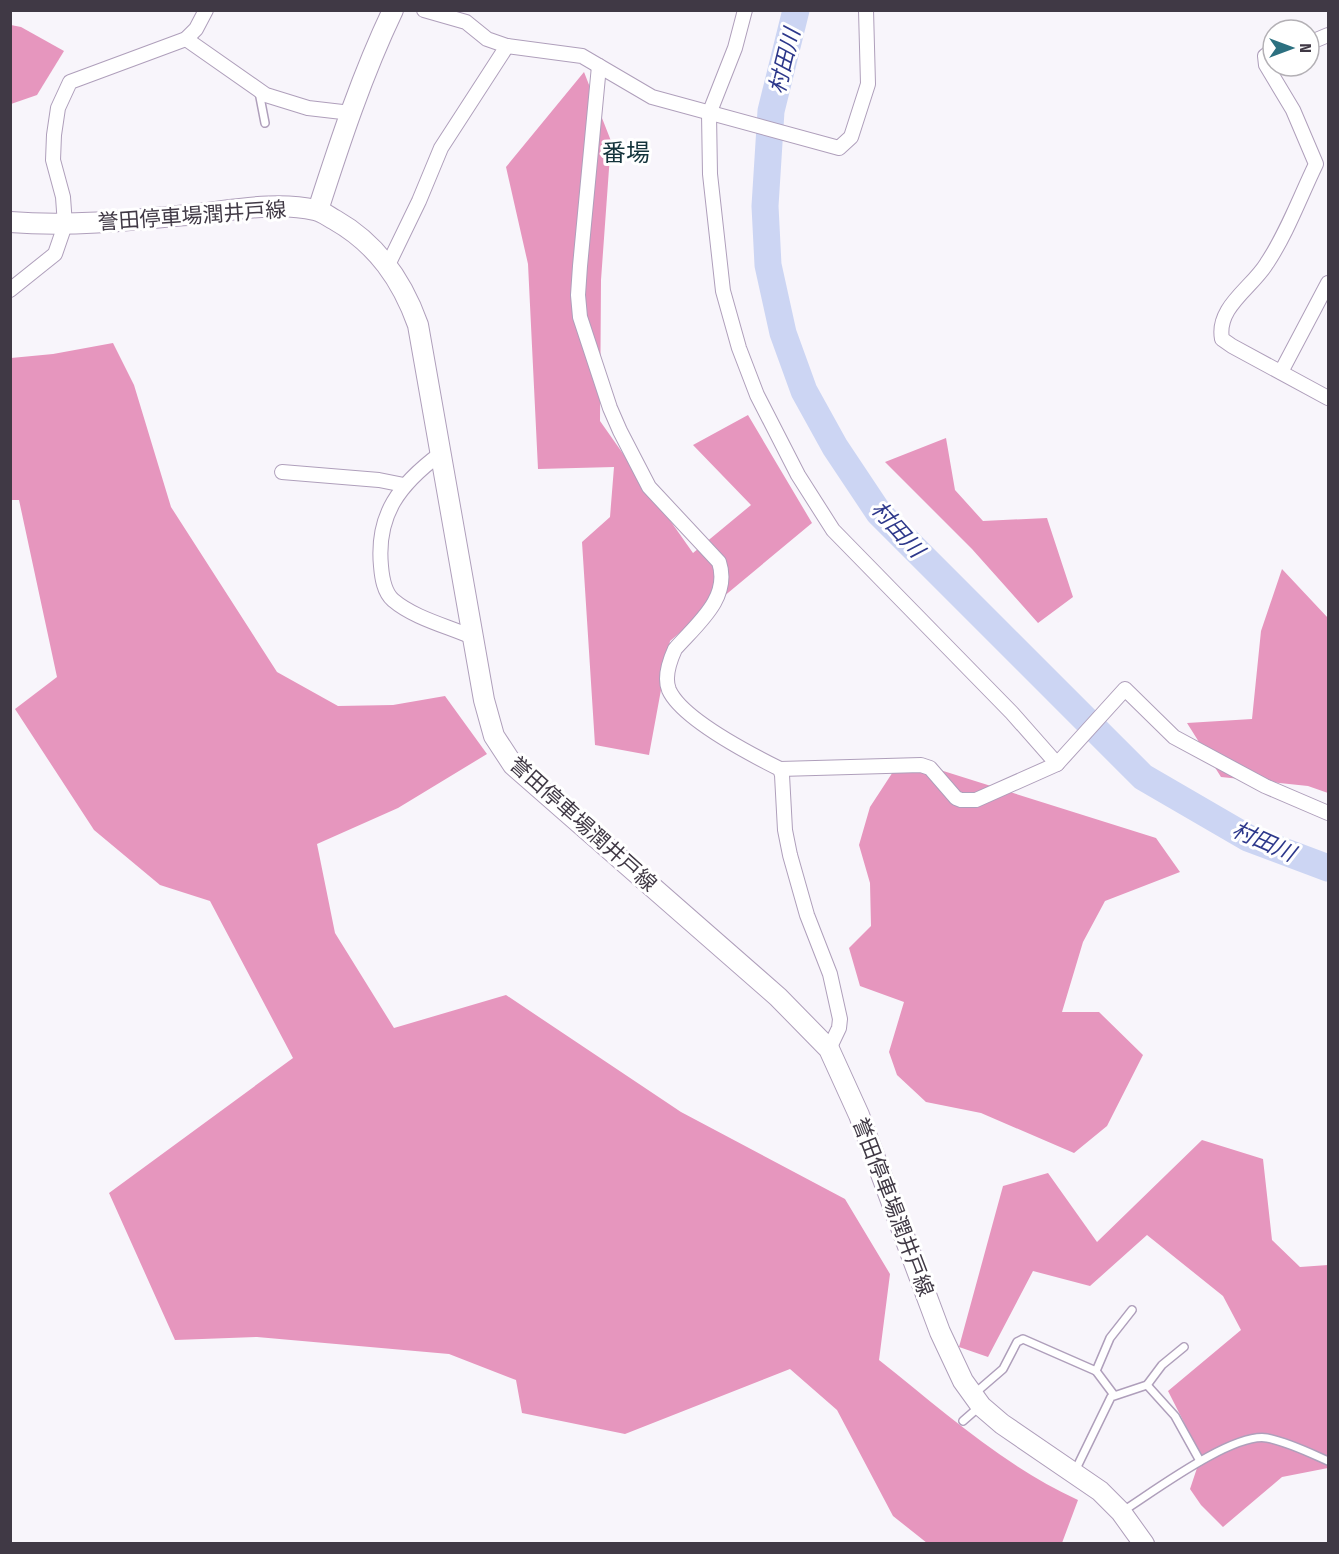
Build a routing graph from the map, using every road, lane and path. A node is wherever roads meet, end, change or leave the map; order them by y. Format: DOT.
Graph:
graph roads {
  1 [pos="206,10"];
  2 [pos="393,10"];
  3 [pos="424,10"];
  4 [pos="745,10"];
  5 [pos="866,10"];
  6 [pos="186,39"];
  7 [pos="507,46"];
  8 [pos="599,66"];
  9 [pos="1274,78"];
  10 [pos="259,92"];
  11 [pos="351,113"];
  12 [pos="709,114"];
  13 [pos="265,123"];
  14 [pos="318,210"];
  15 [pos="10,222"];
  16 [pos="64,225"];
  17 [pos="388,265"];
  18 [pos="1329,283"];
  19 [pos="10,290"];
  20 [pos="1324,302"];
  21 [pos="1281,372"];
  22 [pos="1329,398"];
  23 [pos="440,454"];
  24 [pos="282,472"];
  25 [pos="404,485"];
  26 [pos="472,638"];
  27 [pos="1057,764"];
  28 [pos="780,769"];
  29 [pos="1329,813"];
  30 [pos="829,1049"];
  31 [pos="1132,1310"];
  32 [pos="1184,1347"];
  33 [pos="1096,1371"];
  34 [pos="1147,1385"];
  35 [pos="1114,1395"];
  36 [pos="977,1401"];
  37 [pos="963,1421"];
  38 [pos="1200,1461"];
  39 [pos="1329,1461"];
  40 [pos="1074,1472"];
  41 [pos="1121,1512"];
  42 [pos="1144,1544"];
  1 -- 6 [label="street"];
  2 -- 11 [label="main road"];
  3 -- 7 [label="street"];
  4 -- 12 [label="street"];
  5 -- 12 [label="street"];
  6 -- 10 [label="street"];
  6 -- 16 [label="street"];
  7 -- 8 [label="street"];
  7 -- 17 [label="street"];
  8 -- 12 [label="street"];
  8 -- 28 [label="street"];
  9 -- 21 [label="street"];
  10 -- 11 [label="street"];
  10 -- 13 [label="lane"];
  11 -- 14 [label="main road"];
  12 -- 27 [label="street"];
  14 -- 16 [label="main road, 誉田停車場潤井戸線"];
  14 -- 17 [label="main road, 誉田停車場潤井戸線"];
  15 -- 16 [label="main road, 誉田停車場潤井戸線"];
  16 -- 19 [label="street"];
  17 -- 23 [label="main road, 誉田停車場潤井戸線"];
  18 -- 20 [label="street"];
  20 -- 21 [label="street"];
  21 -- 22 [label="street"];
  23 -- 25 [label="street"];
  23 -- 26 [label="main road, 誉田停車場潤井戸線"];
  24 -- 25 [label="street"];
  25 -- 26 [label="street"];
  26 -- 30 [label="main road, 誉田停車場潤井戸線"];
  27 -- 28 [label="street"];
  27 -- 29 [label="street"];
  28 -- 30 [label="street"];
  30 -- 36 [label="main road, 誉田停車場潤井戸線"];
  31 -- 33 [label="lane"];
  32 -- 34 [label="lane"];
  33 -- 35 [label="lane"];
  33 -- 36 [label="lane"];
  34 -- 35 [label="lane"];
  34 -- 38 [label="lane"];
  35 -- 40 [label="lane"];
  36 -- 37 [label="lane"];
  36 -- 40 [label="main road, 誉田停車場潤井戸線"];
  38 -- 39 [label="lane"];
  38 -- 41 [label="lane"];
  40 -- 41 [label="main road, 誉田停車場潤井戸線"];
  41 -- 42 [label="main road, 誉田停車場潤井戸線"];
}
